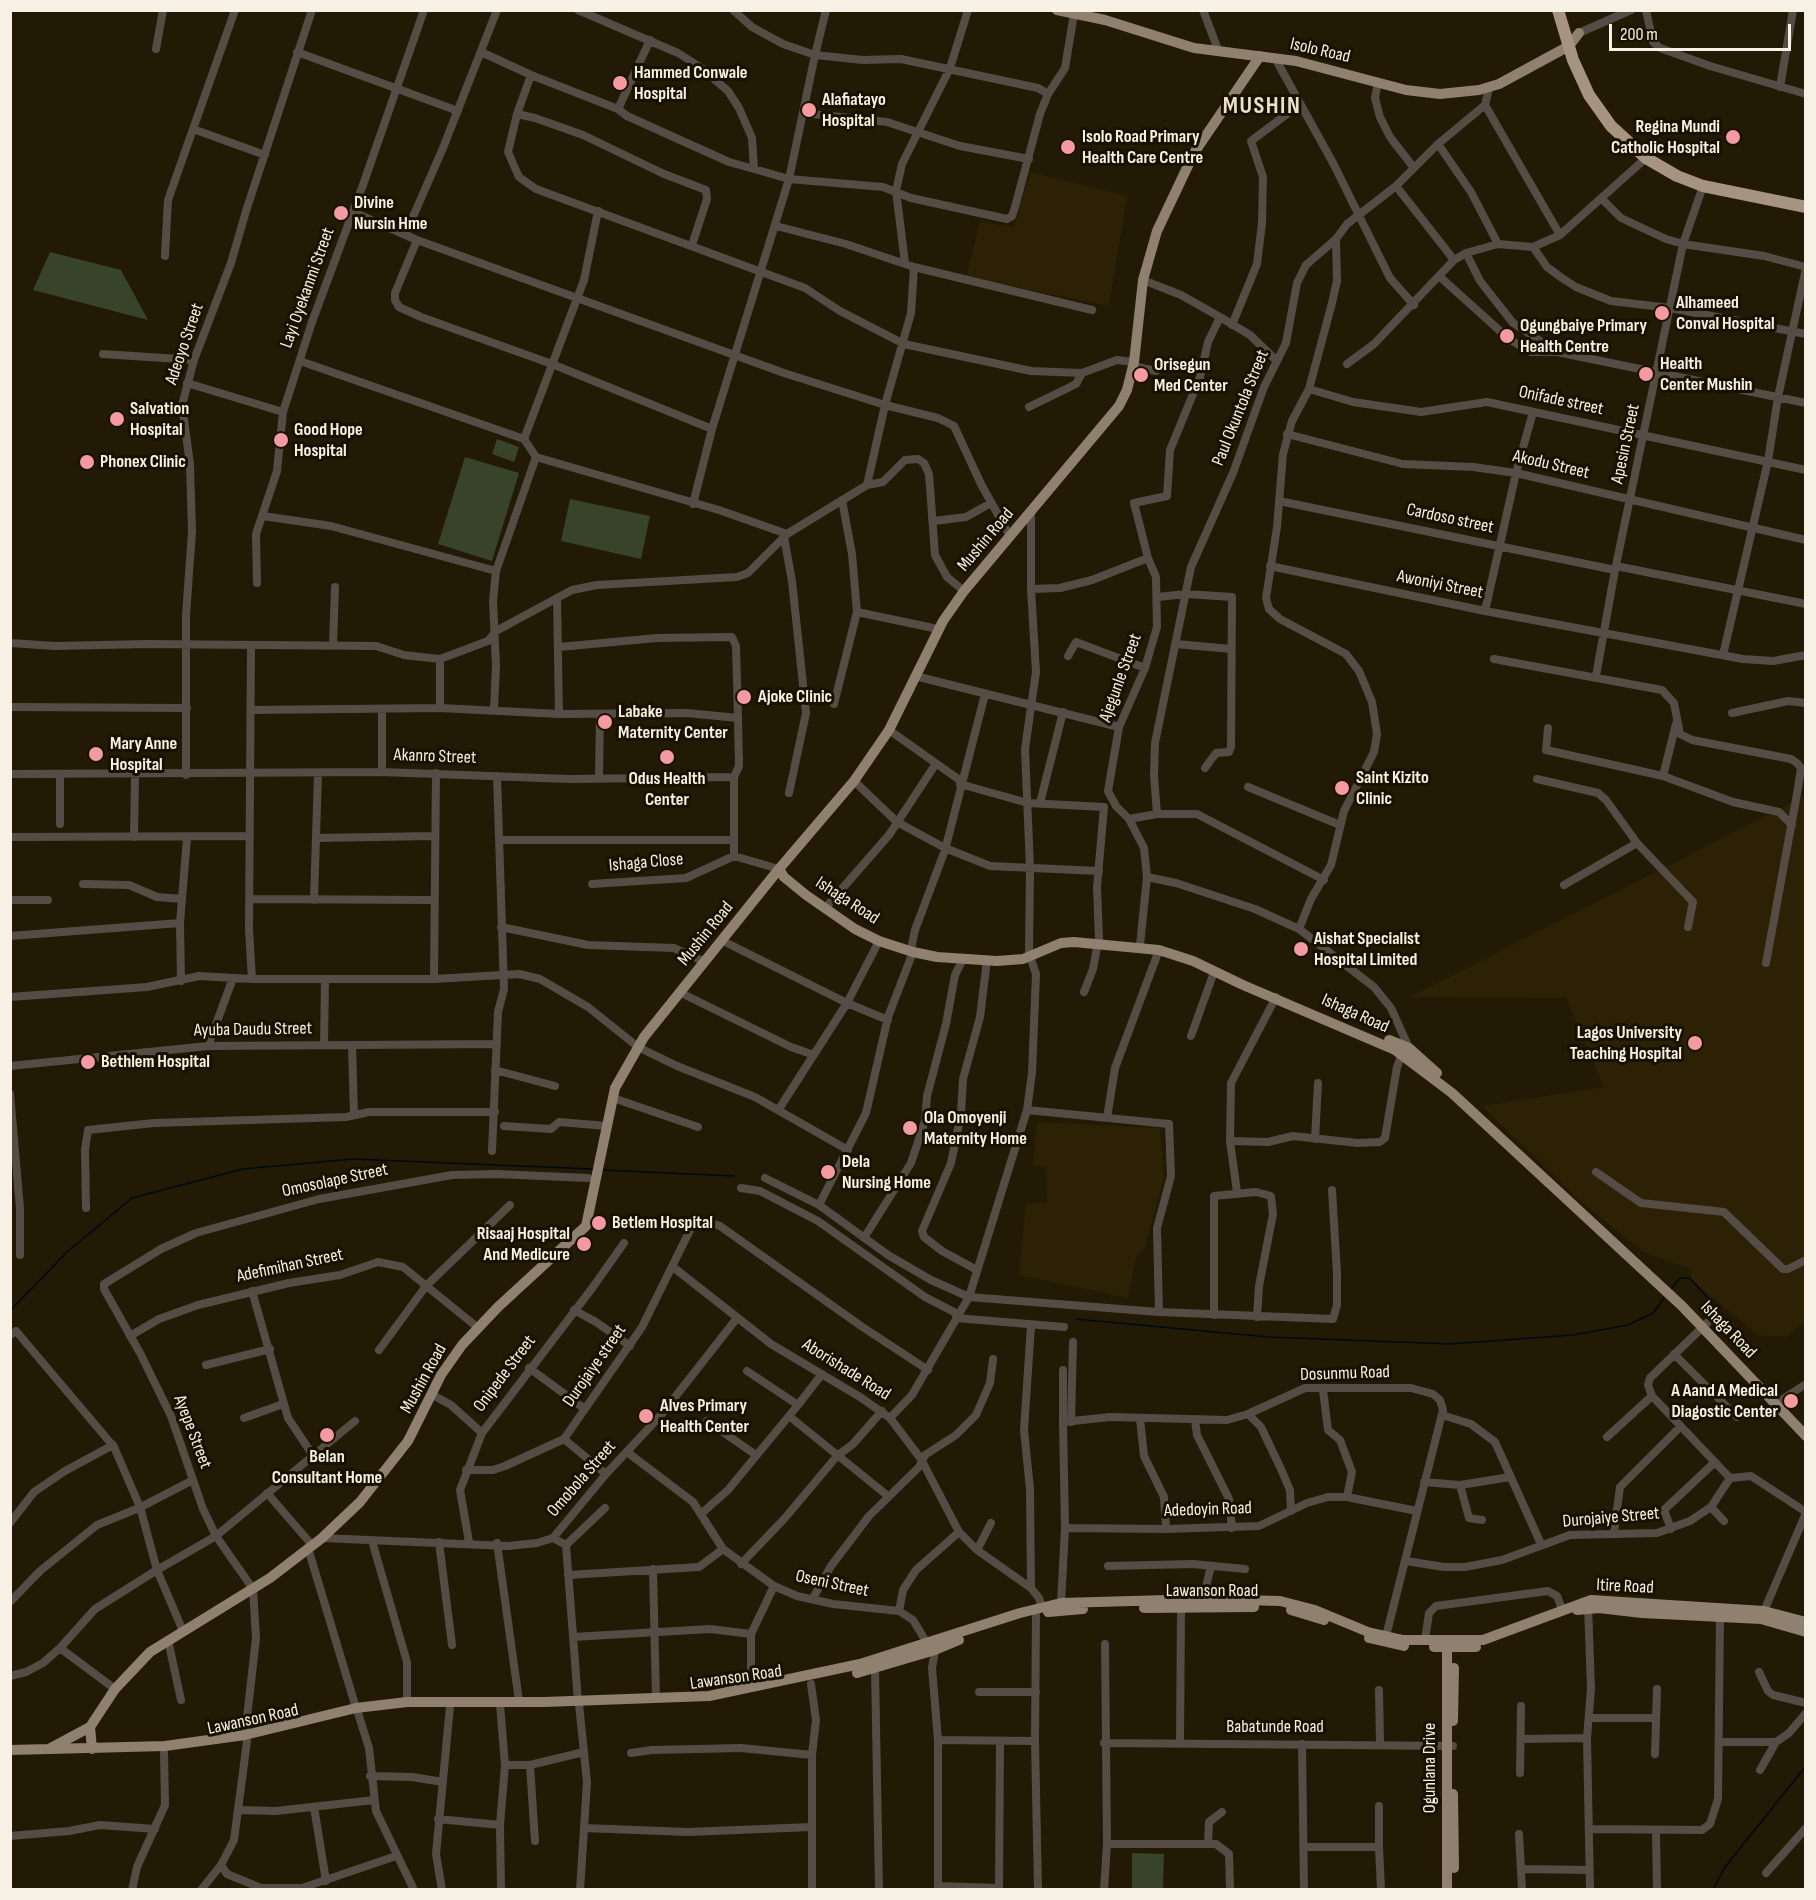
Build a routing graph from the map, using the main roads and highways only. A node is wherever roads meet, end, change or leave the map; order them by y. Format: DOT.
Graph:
graph roads {
  1 [pos="1057,10"];
  2 [pos="1087,10"];
  3 [pos="1558,10"];
  4 [pos="1564,10"];
  5 [pos="1572,38"];
  6 [pos="1260,56"];
  7 [pos="1806,201"];
  8 [pos="1806,207"];
  9 [pos="783,871"];
  10 [pos="1099,941"];
  11 [pos="912,950"];
  12 [pos="1030,954"];
  13 [pos="1406,1051"];
  14 [pos="1705,1324"];
  15 [pos="1806,1430"];
  16 [pos="1806,1436"];
  17 [pos="1246,1604"];
  18 [pos="1588,1605"];
  19 [pos="1039,1611"];
  20 [pos="1806,1622"];
  21 [pos="1806,1632"];
  22 [pos="1450,1643"];
  23 [pos="931,1647"];
  24 [pos="579,1702"];
  25 [pos="357,1710"];
  26 [pos="90,1727"];
  27 [pos="246,1738"];
  28 [pos="1449,1746"];
  29 [pos="49,1749"];
  30 [pos="92,1749"];
  31 [pos="10,1750"];
  32 [pos="10,1756"];
  33 [pos="1447,1890"];
  34 [pos="1454,1890"];
  1 -- 6 [label="main road, Isolo Road"];
  2 -- 5 [label="main road, Isolo Road"];
  3 -- 5 [label="highway"];
  4 -- 5 [label="highway"];
  5 -- 6 [label="main road, Isolo Road"];
  5 -- 7 [label="highway"];
  5 -- 8 [label="highway"];
  6 -- 9 [label="main road, Mushin Road"];
  9 -- 11 [label="main road, Ishaga Road"];
  9 -- 11 [label="main road, Ishaga Road"];
  9 -- 26 [label="main road, Mushin Road"];
  10 -- 12 [label="main road, Ishaga Road"];
  10 -- 13 [label="main road, Ishaga Road"];
  10 -- 13 [label="main road, Ishaga Road"];
  11 -- 12 [label="main road, Ishaga Road"];
  11 -- 12 [label="main road, Ishaga Road"];
  13 -- 14 [label="main road, Ishaga Road"];
  14 -- 15 [label="main road, Ishaga Road"];
  14 -- 16 [label="main road, Ishaga Road"];
  17 -- 19 [label="main road, Lawanson Road"];
  17 -- 19 [label="main road, Lawanson Road"];
  17 -- 22 [label="main road, Lawanson Road"];
  17 -- 22 [label="main road, Lawanson Road"];
  18 -- 20 [label="main road, Itire Road"];
  18 -- 21 [label="main road, Itire Road"];
  18 -- 22 [label="main road, Itire Road"];
  18 -- 22 [label="main road, Itire Road"];
  19 -- 23 [label="main road, Lawanson Road"];
  22 -- 28 [label="main road, Ogunlana Drive"];
  23 -- 24 [label="main road, Lawanson Road"];
  23 -- 24 [label="main road, Lawanson Road"];
  24 -- 25 [label="main road, Lawanson Road"];
  24 -- 25 [label="main road, Lawanson Road"];
  25 -- 27 [label="main road, Lawanson Road"];
  26 -- 29 [label="main road"];
  26 -- 30 [label="main road"];
  27 -- 30 [label="main road, Lawanson Road"];
  27 -- 32 [label="main road, Lawanson Road"];
  28 -- 33 [label="main road, Ogunlana Drive"];
  28 -- 34 [label="main road, Ogunlana Drive"];
  29 -- 30 [label="main road, Lawanson Road"];
  29 -- 31 [label="main road, Lawanson Road"];
}
